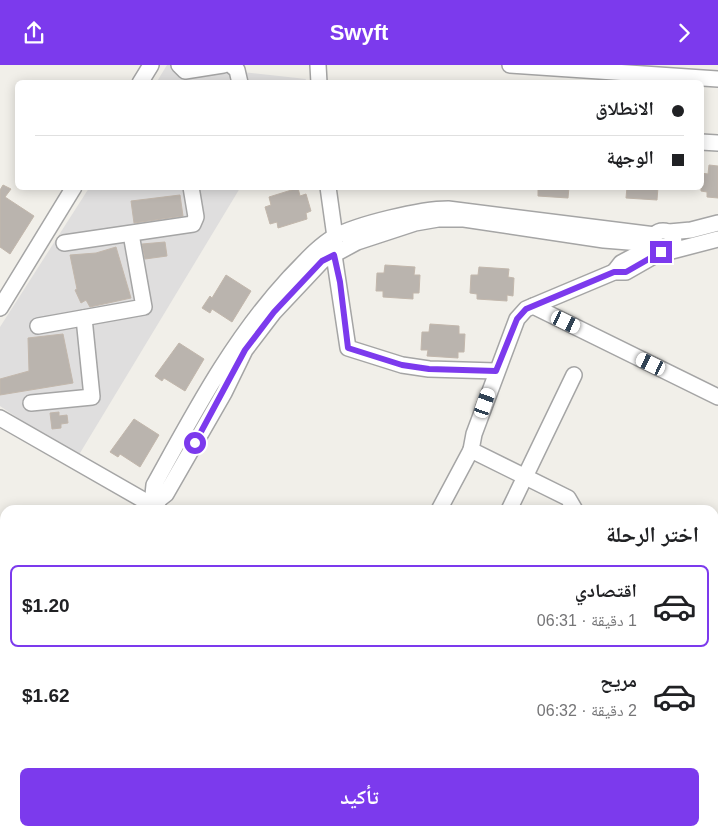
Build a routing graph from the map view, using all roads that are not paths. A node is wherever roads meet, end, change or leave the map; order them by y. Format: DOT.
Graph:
graph roads {
  1 [pos="151,65"];
  2 [pos="179,65"];
  3 [pos="222,65"];
  4 [pos="231,65"];
  5 [pos="318,65"];
  6 [pos="510,65"];
  7 [pos="718,79"];
  8 [pos="142,80"];
  9 [pos="239,80"];
  10 [pos="319,80"];
  11 [pos="704,142"];
  12 [pos="718,143"];
  13 [pos="72,190"];
  14 [pos="192,190"];
  15 [pos="328,190"];
  16 [pos="718,223"];
  17 [pos="130,234"];
  18 [pos="335,237"];
  19 [pos="718,239"];
  20 [pos="64,243"];
  21 [pos="660,244"];
  22 [pos="334,255"];
  23 [pos="532,306"];
  24 [pos="0,309"];
  25 [pos="84,317"];
  26 [pos="38,326"];
  27 [pos="496,371"];
  28 [pos="574,375"];
  29 [pos="718,397"];
  30 [pos="31,403"];
  31 [pos="0,418"];
  32 [pos="470,450"];
  33 [pos="523,477"];
  34 [pos="153,505"];
  35 [pos="157,505"];
  36 [pos="158,505"];
  37 [pos="442,505"];
  38 [pos="510,505"];
  39 [pos="572,505"];
  1 -- 8 [label="street"];
  2 -- 3 [label="street"];
  4 -- 9 [label="street"];
  5 -- 10 [label="street"];
  6 -- 7 [label="street"];
  11 -- 12 [label="street"];
  13 -- 24 [label="street"];
  14 -- 17 [label="street"];
  15 -- 18 [label="street"];
  16 -- 21 [label="street"];
  17 -- 20 [label="street"];
  17 -- 25 [label="street"];
  18 -- 21 [label="street"];
  18 -- 22 [label="street"];
  18 -- 35 [label="street"];
  19 -- 21 [label="street"];
  21 -- 22 [label="street"];
  21 -- 23 [label="street"];
  22 -- 27 [label="street"];
  22 -- 36 [label="street"];
  23 -- 27 [label="street"];
  23 -- 29 [label="street"];
  25 -- 26 [label="street"];
  25 -- 30 [label="street"];
  27 -- 32 [label="street"];
  28 -- 33 [label="street"];
  31 -- 34 [label="street"];
  32 -- 33 [label="street"];
  32 -- 37 [label="street"];
  33 -- 38 [label="street"];
  33 -- 39 [label="street"];
}
